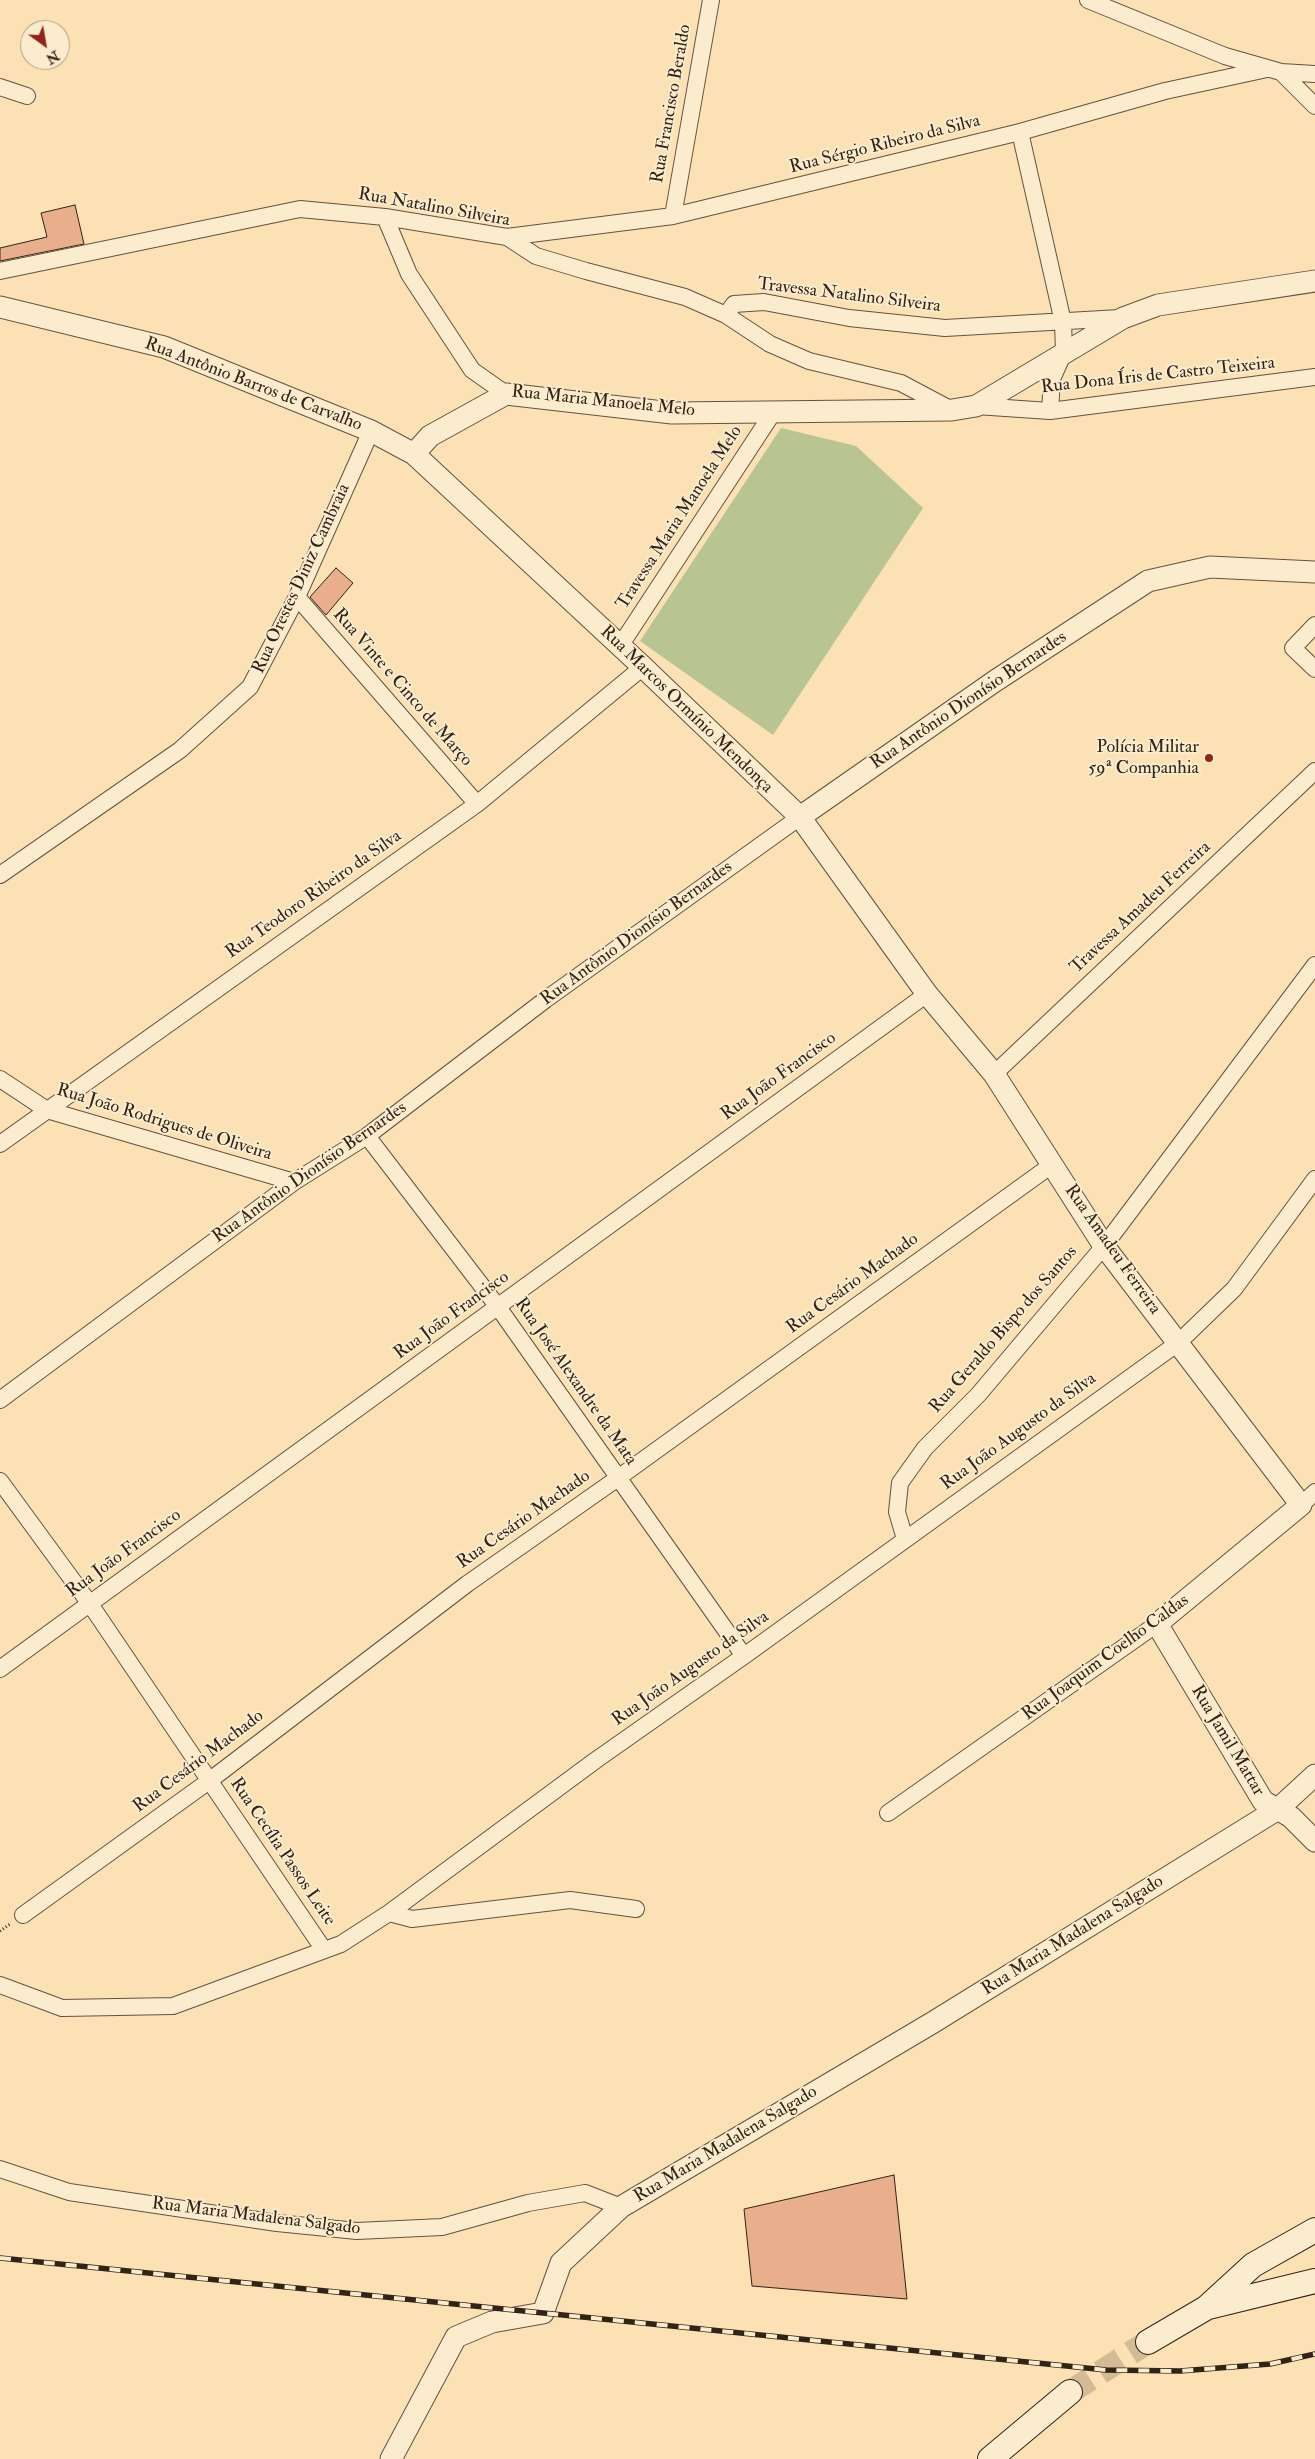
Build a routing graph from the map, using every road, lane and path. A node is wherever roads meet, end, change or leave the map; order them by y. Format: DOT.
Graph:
graph roads {
  1 [pos="711,0"];
  2 [pos="1088,0"];
  3 [pos="1274,71"];
  4 [pos="1315,74"];
  5 [pos="0,87"];
  6 [pos="27,96"];
  7 [pos="1315,106"];
  8 [pos="1020,132"];
  9 [pos="673,216"];
  10 [pos="385,217"];
  11 [pos="507,237"];
  12 [pos="0,271"];
  13 [pos="1315,281"];
  14 [pos="0,308"];
  15 [pos="726,315"];
  16 [pos="1123,318"];
  17 [pos="1062,322"];
  18 [pos="1064,352"];
  19 [pos="1315,377"];
  20 [pos="506,394"];
  21 [pos="976,406"];
  22 [pos="952,410"];
  23 [pos="1050,411"];
  24 [pos="774,412"];
  25 [pos="371,430"];
  26 [pos="414,454"];
  27 [pos="1315,572"];
  28 [pos="298,597"];
  29 [pos="1315,625"];
  30 [pos="620,646"];
  31 [pos="642,667"];
  32 [pos="1315,669"];
  33 [pos="1315,771"];
  34 [pos="477,804"];
  35 [pos="800,818"];
  36 [pos="0,875"];
  37 [pos="1315,965"];
  38 [pos="927,994"];
  39 [pos="994,1074"];
  40 [pos="0,1079"];
  41 [pos="47,1110"];
  42 [pos="367,1136"];
  43 [pos="0,1144"];
  44 [pos="1053,1164"];
  45 [pos="1315,1179"];
  46 [pos="294,1182"];
  47 [pos="1104,1246"];
  48 [pos="498,1307"];
  49 [pos="1178,1343"];
  50 [pos="0,1400"];
  51 [pos="618,1478"];
  52 [pos="0,1481"];
  53 [pos="1308,1498"];
  54 [pos="905,1539"];
  55 [pos="90,1604"];
  56 [pos="1156,1624"];
  57 [pos="744,1656"];
  58 [pos="0,1669"];
  59 [pos="1315,1775"];
  60 [pos="210,1781"];
  61 [pos="1278,1809"];
  62 [pos="888,1813"];
  63 [pos="1315,1841"];
  64 [pos="636,1909"];
  65 [pos="389,1913"];
  66 [pos="23,1915"];
  67 [pos="324,1950"];
  68 [pos="0,1984"];
  69 [pos="0,2169"];
  70 [pos="620,2207"];
  71 [pos="1315,2230"];
  72 [pos="1315,2281"];
  73 [pos="1206,2308"];
  74 [pos="1148,2342"];
  75 [pos="1070,2392"];
  76 [pos="391,2459"];
  77 [pos="990,2459"];
  1 -- 9 [label="street, Rua Francisco Beraldo"];
  2 -- 3 [label="street"];
  3 -- 4 [label="street, Rua Sérgio Ribeiro da Silva"];
  3 -- 7 [label="street"];
  3 -- 8 [label="street, Rua Sérgio Ribeiro da Silva"];
  5 -- 6 [label="street"];
  8 -- 9 [label="street, Rua Sérgio Ribeiro da Silva"];
  8 -- 17 [label="street"];
  9 -- 11 [label="street, Rua Sérgio Ribeiro da Silva"];
  10 -- 11 [label="street, Rua Natalino Silveira"];
  10 -- 12 [label="street, Rua Natalino Silveira"];
  10 -- 20 [label="street, Rua Maria Manoela Melo"];
  11 -- 15 [label="street, Rua Natalino Silveira"];
  13 -- 16 [label="street"];
  14 -- 25 [label="street, Rua Antônio Barros de Carvalho"];
  15 -- 17 [label="street, Travessa Natalino Silveira"];
  15 -- 22 [label="street, Rua Natalino Silveira"];
  16 -- 17 [label="street"];
  16 -- 18 [label="street"];
  17 -- 18 [label="street"];
  18 -- 21 [label="street"];
  18 -- 23 [label="street"];
  19 -- 23 [label="street, Rua Dona Íris de Castro Teixeira"];
  20 -- 24 [label="street, Rua Maria Manoela Melo"];
  20 -- 26 [label="street"];
  21 -- 22 [label="street, Rua Maria Manoela Melo"];
  21 -- 23 [label="street, Rua Dona Íris de Castro Teixeira"];
  22 -- 24 [label="street, Rua Maria Manoela Melo"];
  24 -- 30 [label="street, Travessa Maria Manoela Melo"];
  25 -- 26 [label="street, Rua Antônio Barros de Carvalho"];
  25 -- 28 [label="street, Rua Orestes Diniz Cambraia"];
  26 -- 30 [label="street, Rua Marcos Ormínio Mendonça"];
  27 -- 35 [label="street, Rua Antônio Dionísio Bernardes"];
  28 -- 34 [label="street, Rua Vinte e Cinco de Março"];
  28 -- 36 [label="street, Rua Orestes Diniz Cambraia"];
  29 -- 32 [label="street"];
  30 -- 31 [label="street, Rua Marcos Ormínio Mendonça"];
  31 -- 34 [label="street, Rua Teodoro Ribeiro da Silva"];
  31 -- 35 [label="street, Rua Marcos Ormínio Mendonça"];
  33 -- 39 [label="street, Travessa Amadeu Ferreira"];
  34 -- 41 [label="street, Rua Teodoro Ribeiro da Silva"];
  35 -- 38 [label="street, Rua Marcos Ormínio Mendonça"];
  35 -- 42 [label="street, Rua Antônio Dionísio Bernardes"];
  37 -- 47 [label="street, Rua Geraldo Bispo dos Santos"];
  38 -- 39 [label="street, Rua Amadeu Ferreira"];
  38 -- 48 [label="street, Rua João Francisco"];
  39 -- 44 [label="street, Rua Amadeu Ferreira"];
  40 -- 41 [label="street, Rua João Rodrigues de Oliveira"];
  41 -- 43 [label="street, Rua Teodoro Ribeiro da Silva"];
  41 -- 46 [label="street, Rua João Rodrigues de Oliveira"];
  42 -- 46 [label="street, Rua Antônio Dionísio Bernardes"];
  42 -- 48 [label="street, Rua José Alexandre da Mata"];
  44 -- 47 [label="street, Rua Amadeu Ferreira"];
  44 -- 51 [label="street, Rua Cesário Machado"];
  45 -- 49 [label="street, Rua João Augusto da Silva"];
  46 -- 50 [label="street, Rua Antônio Dionísio Bernardes"];
  47 -- 49 [label="street, Rua Amadeu Ferreira"];
  47 -- 54 [label="street, Rua Geraldo Bispo dos Santos"];
  48 -- 51 [label="street, Rua José Alexandre da Mata"];
  48 -- 55 [label="street, Rua João Francisco"];
  49 -- 53 [label="street, Rua Amadeu Ferreira"];
  49 -- 54 [label="street, Rua João Augusto da Silva"];
  51 -- 57 [label="street, Rua José Alexandre da Mata"];
  51 -- 60 [label="street, Rua Cesário Machado"];
  52 -- 55 [label="street, Rua Cecília Passos Leite"];
  53 -- 56 [label="street, Rua Joaquim Coelho Caldas"];
  54 -- 57 [label="street, Rua João Augusto da Silva"];
  55 -- 58 [label="street, Rua João Francisco"];
  55 -- 60 [label="street, Rua Cecília Passos Leite"];
  56 -- 61 [label="street, Rua Jamil Mattar"];
  56 -- 62 [label="street, Rua Joaquim Coelho Caldas"];
  57 -- 65 [label="street, Rua João Augusto da Silva"];
  59 -- 61 [label="street, Rua Maria Madalena Salgado"];
  60 -- 66 [label="street, Rua Cesário Machado"];
  60 -- 67 [label="street, Rua Cecília Passos Leite"];
  61 -- 63 [label="street, Rua Jamil Mattar"];
  61 -- 70 [label="street, Rua Maria Madalena Salgado"];
  64 -- 65 [label="street"];
  65 -- 67 [label="street, Rua João Augusto da Silva"];
  67 -- 68 [label="street, Rua João Augusto da Silva"];
  69 -- 70 [label="street, Rua Maria Madalena Salgado"];
  70 -- 76 [label="street"];
  71 -- 73 [label="main road"];
  72 -- 73 [label="main road"];
  73 -- 74 [label="main road"];
  75 -- 77 [label="main road"];
}
